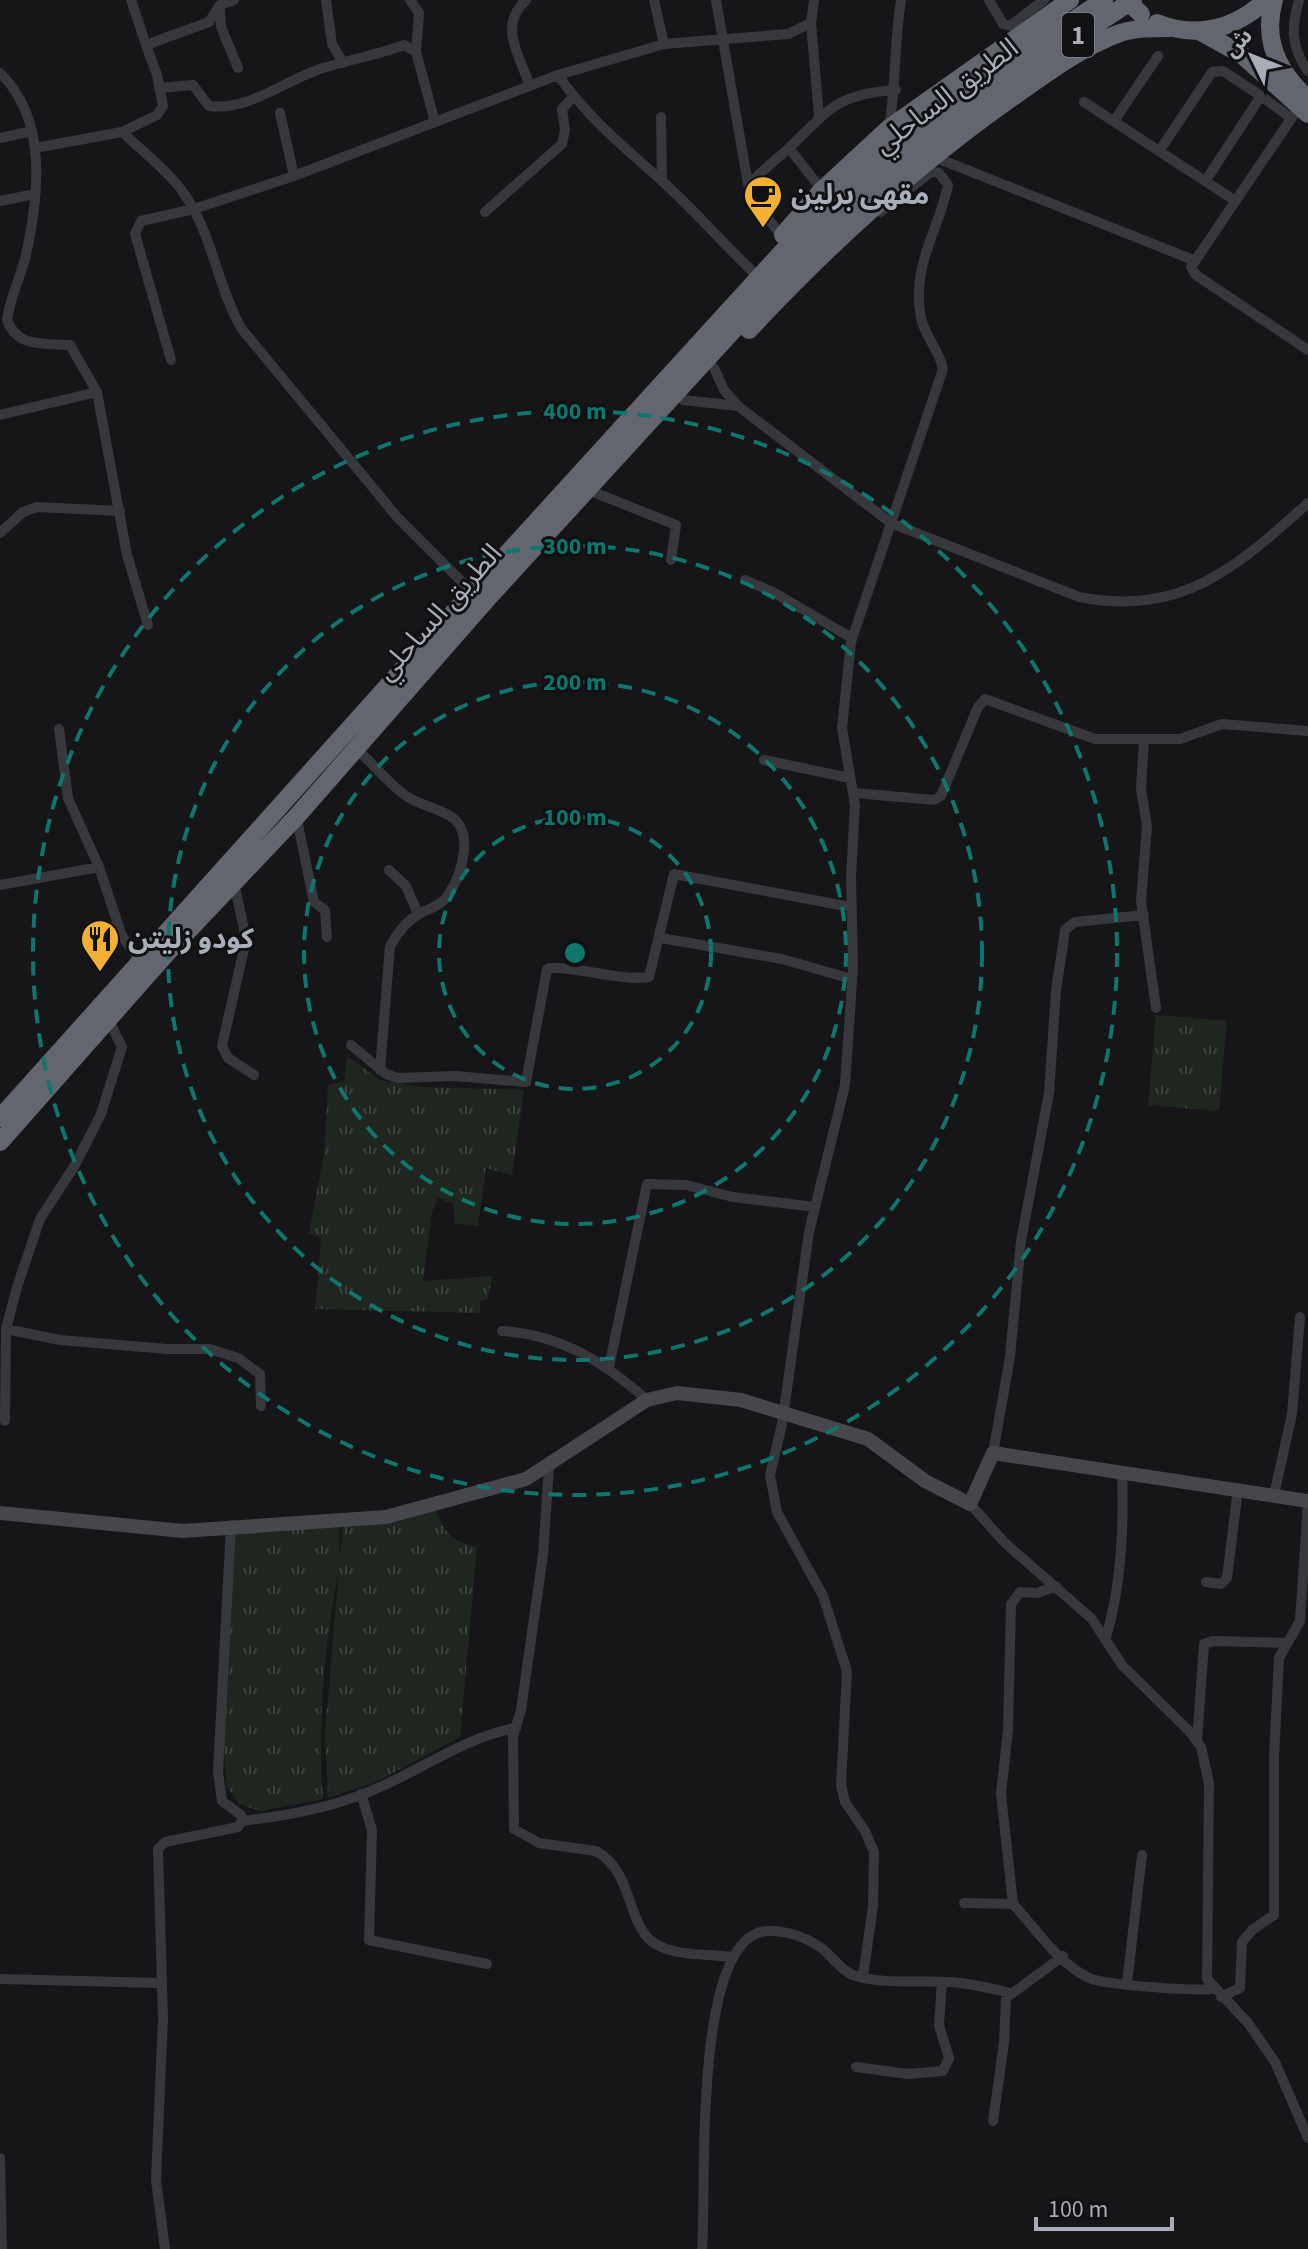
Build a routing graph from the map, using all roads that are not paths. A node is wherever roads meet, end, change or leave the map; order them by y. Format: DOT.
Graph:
graph roads {
  1 [pos="131,0"];
  2 [pos="234,0"];
  3 [pos="326,0"];
  4 [pos="410,0"];
  5 [pos="526,0"];
  6 [pos="654,0"];
  7 [pos="716,0"];
  8 [pos="814,0"];
  9 [pos="901,0"];
  10 [pos="989,0"];
  11 [pos="1044,0"];
  12 [pos="1070,0"];
  13 [pos="1104,0"];
  14 [pos="1126,0"];
  15 [pos="1266,0"];
  16 [pos="1274,0"];
  17 [pos="1299,0"];
  18 [pos="220,2"];
  19 [pos="1030,4"];
  20 [pos="1137,7"];
  21 [pos="811,23"];
  22 [pos="1169,28"];
  23 [pos="1199,31"];
  24 [pos="723,39"];
  25 [pos="664,44"];
  26 [pos="146,45"];
  27 [pos="416,52"];
  28 [pos="1158,56"];
  29 [pos="343,63"];
  30 [pos="1020,65"];
  31 [pos="238,68"];
  32 [pos="1308,71"];
  33 [pos="0,73"];
  34 [pos="558,75"];
  35 [pos="530,86"];
  36 [pos="159,88"];
  37 [pos="896,90"];
  38 [pos="1261,96"];
  39 [pos="573,97"];
  40 [pos="1084,102"];
  41 [pos="1301,109"];
  42 [pos="280,113"];
  43 [pos="819,116"];
  44 [pos="661,117"];
  45 [pos="1114,121"];
  46 [pos="435,122"];
  47 [pos="889,128"];
  48 [pos="32,131"];
  49 [pos="122,132"];
  50 [pos="0,138"];
  51 [pos="35,148"];
  52 [pos="789,148"];
  53 [pos="1160,150"];
  54 [pos="932,156"];
  55 [pos="294,176"];
  56 [pos="1206,180"];
  57 [pos="662,181"];
  58 [pos="748,184"];
  59 [pos="822,190"];
  60 [pos="35,194"];
  61 [pos="1234,200"];
  62 [pos="0,201"];
  63 [pos="194,209"];
  64 [pos="485,212"];
  65 [pos="866,213"];
  66 [pos="782,236"];
  67 [pos="1193,260"];
  68 [pos="753,272"];
  69 [pos="742,294"];
  70 [pos="1308,350"];
  71 [pos="171,360"];
  72 [pos="714,368"];
  73 [pos="97,392"];
  74 [pos="683,400"];
  75 [pos="738,406"];
  76 [pos="0,415"];
  77 [pos="655,418"];
  78 [pos="588,490"];
  79 [pos="1308,503"];
  80 [pos="120,511"];
  81 [pos="891,523"];
  82 [pos="0,533"];
  83 [pos="671,560"];
  84 [pos="745,580"];
  85 [pos="472,592"];
  86 [pos="148,625"];
  87 [pos="852,638"];
  88 [pos="59,729"];
  89 [pos="1308,731"];
  90 [pos="1144,740"];
  91 [pos="356,748"];
  92 [pos="764,760"];
  93 [pos="850,778"];
  94 [pos="855,793"];
  95 [pos="290,810"];
  96 [pos="99,867"];
  97 [pos="389,870"];
  98 [pos="234,883"];
  99 [pos="0,885"];
  100 [pos="210,895"];
  101 [pos="851,907"];
  102 [pos="418,914"];
  103 [pos="1144,915"];
  104 [pos="327,937"];
  105 [pos="661,938"];
  106 [pos="140,961"];
  107 [pos="852,979"];
  108 [pos="1156,1008"];
  109 [pos="109,1021"];
  110 [pos="351,1045"];
  111 [pos="380,1070"];
  112 [pos="254,1075"];
  113 [pos="0,1118"];
  114 [pos="0,1142"];
  115 [pos="815,1207"];
  116 [pos="1300,1317"];
  117 [pos="6,1329"];
  118 [pos="502,1331"];
  119 [pos="609,1367"];
  120 [pos="647,1400"];
  121 [pos="261,1406"];
  122 [pos="782,1413"];
  123 [pos="5,1421"];
  124 [pos="993,1453"];
  125 [pos="549,1467"];
  126 [pos="1122,1472"];
  127 [pos="1238,1489"];
  128 [pos="1274,1495"];
  129 [pos="1308,1502"];
  130 [pos="970,1504"];
  131 [pos="0,1513"];
  132 [pos="231,1525"];
  133 [pos="1206,1582"];
  134 [pos="1056,1586"];
  135 [pos="1106,1637"];
  136 [pos="1286,1643"];
  137 [pos="516,1728"];
  138 [pos="1197,1741"];
  139 [pos="361,1794"];
  140 [pos="242,1821"];
  141 [pos="1142,1855"];
  142 [pos="964,1903"];
  143 [pos="1013,1904"];
  144 [pos="1063,1956"];
  145 [pos="733,1957"];
  146 [pos="487,1964"];
  147 [pos="863,1976"];
  148 [pos="0,1979"];
  149 [pos="942,1982"];
  150 [pos="161,1983"];
  151 [pos="1127,1983"];
  152 [pos="1010,1993"];
  153 [pos="1217,1993"];
  154 [pos="856,2067"];
  155 [pos="993,2121"];
  156 [pos="1308,2138"];
  157 [pos="0,2158"];
  158 [pos="2,2249"];
  159 [pos="165,2249"];
  160 [pos="702,2249"];
  1 -- 26 [label="street"];
  2 -- 18 [label="street"];
  3 -- 29 [label="street"];
  4 -- 27 [label="street"];
  5 -- 35 [label="street"];
  6 -- 25 [label="street"];
  7 -- 24 [label="street"];
  8 -- 21 [label="street"];
  9 -- 37 [label="street"];
  10 -- 19 [label="street"];
  11 -- 19 [label="street"];
  12 -- 47 [label="highway"];
  13 -- 30 [label="highway, الطريق الساحلي / 1"];
  14 -- 20 [label="highway, bridge"];
  15 -- 23 [label="highway"];
  16 -- 41 [label="highway"];
  17 -- 32 [label="street"];
  18 -- 26 [label="street"];
  18 -- 31 [label="street"];
  20 -- 22 [label="highway"];
  20 -- 30 [label="highway, الطريق الساحلي / 1"];
  21 -- 24 [label="street"];
  21 -- 43 [label="street"];
  22 -- 23 [label="highway"];
  22 -- 54 [label="highway"];
  23 -- 41 [label="highway"];
  24 -- 25 [label="street"];
  24 -- 58 [label="street"];
  25 -- 34 [label="street"];
  26 -- 36 [label="street"];
  27 -- 29 [label="street"];
  27 -- 46 [label="street"];
  28 -- 45 [label="street"];
  29 -- 36 [label="street"];
  30 -- 69 [label="highway, الطريق الساحلي"];
  30 -- 77 [label="highway, الطريق الساحلي"];
  33 -- 48 [label="street"];
  34 -- 35 [label="street"];
  34 -- 39 [label="street"];
  35 -- 46 [label="street"];
  36 -- 49 [label="street"];
  37 -- 43 [label="street"];
  37 -- 47 [label="street"];
  38 -- 41 [label="street"];
  38 -- 53 [label="street"];
  38 -- 56 [label="street"];
  39 -- 57 [label="street"];
  39 -- 64 [label="street"];
  40 -- 45 [label="street"];
  41 -- 61 [label="street"];
  42 -- 55 [label="street"];
  43 -- 52 [label="street"];
  44 -- 57 [label="street"];
  45 -- 53 [label="street"];
  46 -- 55 [label="street"];
  47 -- 59 [label="highway"];
  48 -- 50 [label="street"];
  48 -- 51 [label="street"];
  49 -- 51 [label="street"];
  49 -- 63 [label="street"];
  51 -- 60 [label="street"];
  52 -- 58 [label="street"];
  52 -- 59 [label="street"];
  53 -- 56 [label="street"];
  54 -- 65 [label="highway"];
  54 -- 67 [label="street"];
  55 -- 63 [label="street"];
  56 -- 61 [label="street"];
  57 -- 68 [label="street"];
  58 -- 66 [label="street"];
  59 -- 66 [label="highway"];
  60 -- 62 [label="street"];
  60 -- 73 [label="street"];
  61 -- 67 [label="street"];
  63 -- 71 [label="street"];
  63 -- 85 [label="street"];
  65 -- 72 [label="highway"];
  65 -- 81 [label="street"];
  66 -- 68 [label="highway"];
  67 -- 70 [label="street"];
  68 -- 69 [label="highway"];
  69 -- 85 [label="highway, الطريق الساحلي"];
  72 -- 74 [label="highway"];
  72 -- 75 [label="street"];
  73 -- 76 [label="street"];
  73 -- 80 [label="street"];
  74 -- 75 [label="street"];
  74 -- 77 [label="highway"];
  75 -- 81 [label="street"];
  77 -- 78 [label="highway, الطريق الساحلي"];
  78 -- 83 [label="street"];
  78 -- 91 [label="highway, الطريق الساحلي"];
  79 -- 81 [label="street"];
  80 -- 82 [label="street"];
  80 -- 86 [label="street"];
  81 -- 87 [label="street"];
  84 -- 87 [label="street"];
  85 -- 95 [label="highway, الطريق الساحلي"];
  87 -- 93 [label="street"];
  88 -- 96 [label="street"];
  89 -- 90 [label="street"];
  90 -- 94 [label="street"];
  90 -- 103 [label="street"];
  91 -- 95 [label="highway, الطريق الساحلي"];
  91 -- 102 [label="street"];
  92 -- 93 [label="street"];
  93 -- 94 [label="street"];
  94 -- 101 [label="street"];
  95 -- 98 [label="highway, الطريق الساحلي"];
  95 -- 100 [label="highway, الطريق الساحلي"];
  95 -- 104 [label="street"];
  96 -- 99 [label="street"];
  96 -- 106 [label="street"];
  97 -- 102 [label="street"];
  98 -- 100 [label="highway, الطريق الساحلي"];
  98 -- 112 [label="street"];
  100 -- 106 [label="highway, الطريق الساحلي"];
  100 -- 109 [label="highway, الطريق الساحلي"];
  101 -- 105 [label="street"];
  101 -- 107 [label="street"];
  102 -- 111 [label="street"];
  103 -- 108 [label="street"];
  103 -- 124 [label="street"];
  105 -- 107 [label="street"];
  105 -- 111 [label="street"];
  106 -- 113 [label="highway, الطريق الساحلي"];
  107 -- 115 [label="street"];
  109 -- 114 [label="highway, الطريق الساحلي"];
  109 -- 117 [label="street"];
  110 -- 111 [label="street"];
  115 -- 119 [label="street"];
  115 -- 122 [label="street"];
  116 -- 128 [label="street"];
  117 -- 121 [label="street"];
  117 -- 123 [label="street"];
  118 -- 119 [label="street"];
  119 -- 120 [label="street"];
  120 -- 122 [label="street"];
  120 -- 125 [label="street"];
  122 -- 130 [label="street"];
  122 -- 147 [label="street"];
  124 -- 126 [label="street"];
  124 -- 130 [label="street"];
  125 -- 132 [label="street"];
  125 -- 137 [label="street"];
  126 -- 127 [label="street"];
  126 -- 135 [label="street"];
  127 -- 128 [label="street"];
  127 -- 133 [label="street"];
  128 -- 129 [label="street"];
  129 -- 136 [label="street"];
  130 -- 134 [label="street"];
  131 -- 132 [label="street"];
  132 -- 140 [label="street"];
  134 -- 135 [label="street"];
  134 -- 143 [label="street"];
  135 -- 138 [label="street"];
  136 -- 138 [label="street"];
  136 -- 153 [label="street"];
  137 -- 139 [label="street"];
  137 -- 145 [label="street"];
  138 -- 153 [label="street"];
  139 -- 140 [label="street"];
  139 -- 146 [label="street"];
  140 -- 150 [label="street"];
  141 -- 151 [label="street"];
  142 -- 143 [label="street"];
  143 -- 144 [label="street"];
  144 -- 151 [label="street"];
  144 -- 152 [label="street"];
  145 -- 147 [label="street"];
  145 -- 160 [label="street"];
  147 -- 149 [label="street"];
  148 -- 150 [label="street"];
  149 -- 152 [label="street"];
  149 -- 154 [label="street"];
  150 -- 159 [label="street"];
  151 -- 153 [label="street"];
  152 -- 155 [label="street"];
  153 -- 156 [label="street"];
  157 -- 158 [label="street"];
}
